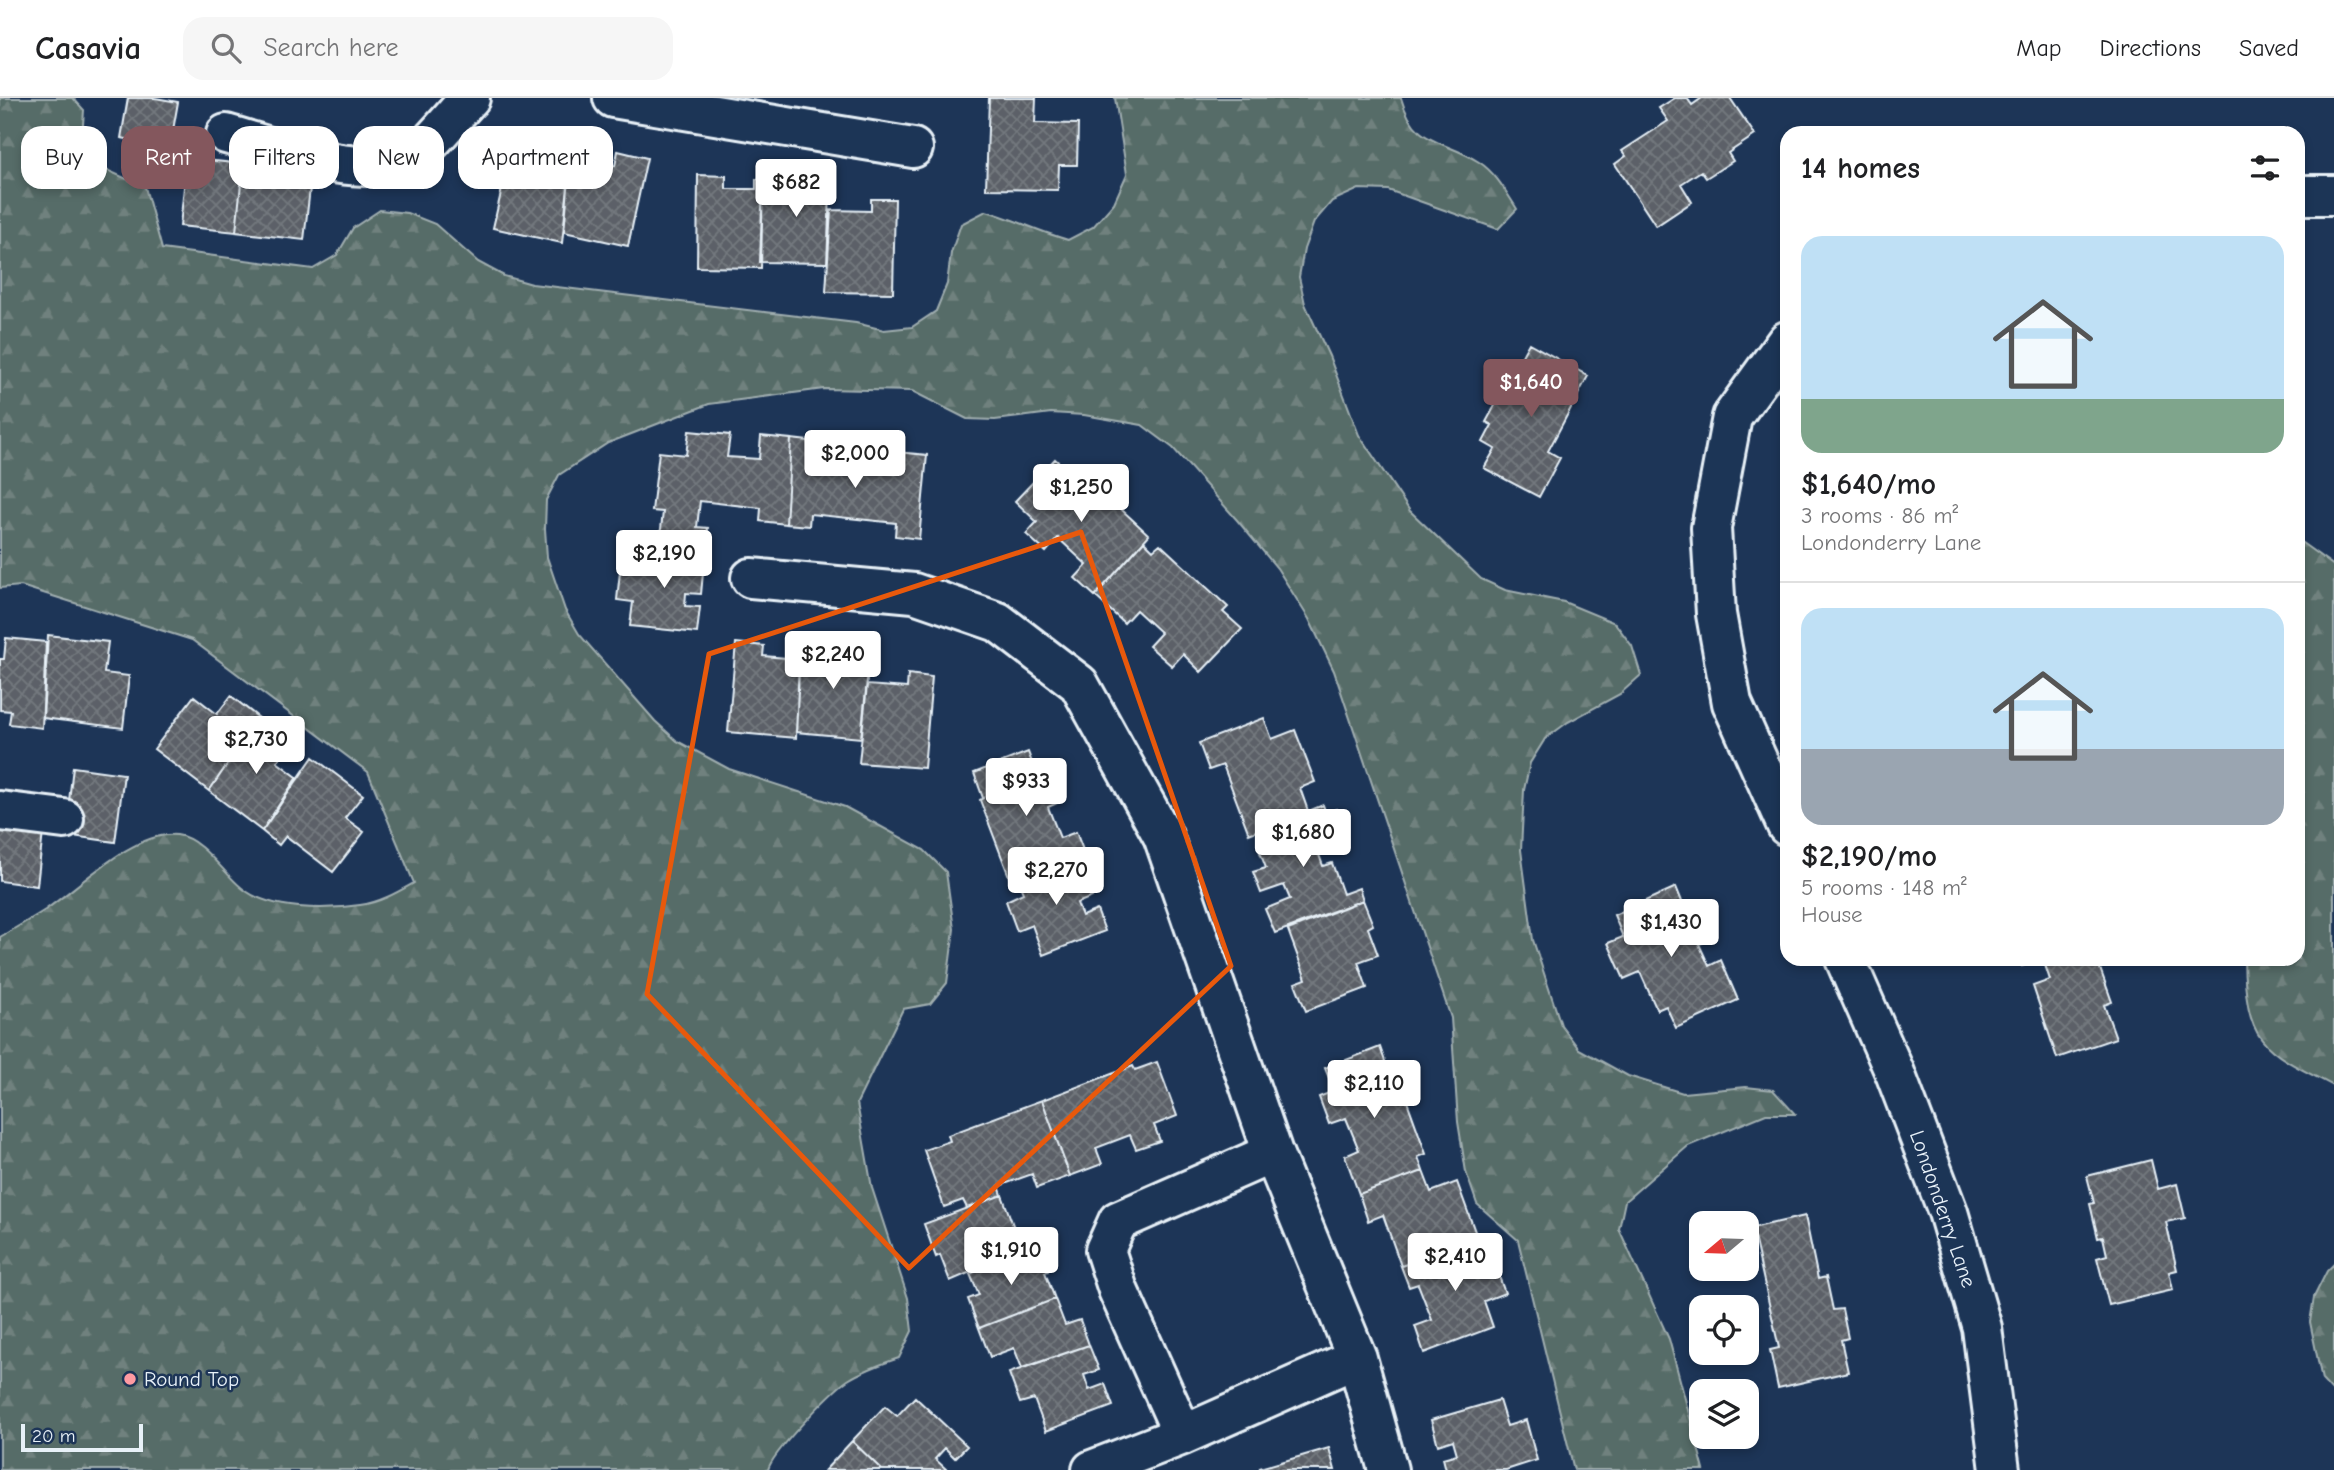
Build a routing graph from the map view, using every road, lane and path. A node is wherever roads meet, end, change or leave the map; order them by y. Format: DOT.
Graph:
graph roads {
  1 [pos="470,98"];
  2 [pos="613,98"];
  3 [pos="226,134"];
  4 [pos="913,148"];
  5 [pos="2305,195"];
  6 [pos="2334,195"];
  7 [pos="1780,351"];
  8 [pos="751,578"];
  9 [pos="1780,810"];
  10 [pos="0,811"];
  11 [pos="64,819"];
  12 [pos="1848,966"];
  13 [pos="1273,1153"];
  14 [pos="1357,1358"];
  15 [pos="1183,1435"];
  16 [pos="1092,1470"];
  17 [pos="1388,1470"];
  18 [pos="2000,1470"];
  1 -- 3 [label="street"];
  2 -- 4 [label="street"];
  5 -- 6 [label="street"];
  7 -- 9 [label="street"];
  8 -- 13 [label="street"];
  10 -- 11 [label="street"];
  12 -- 18 [label="street, Londonderry Lane"];
  13 -- 14 [label="street"];
  13 -- 15 [label="street"];
  14 -- 15 [label="street"];
  14 -- 17 [label="street"];
  15 -- 16 [label="street"];
}
